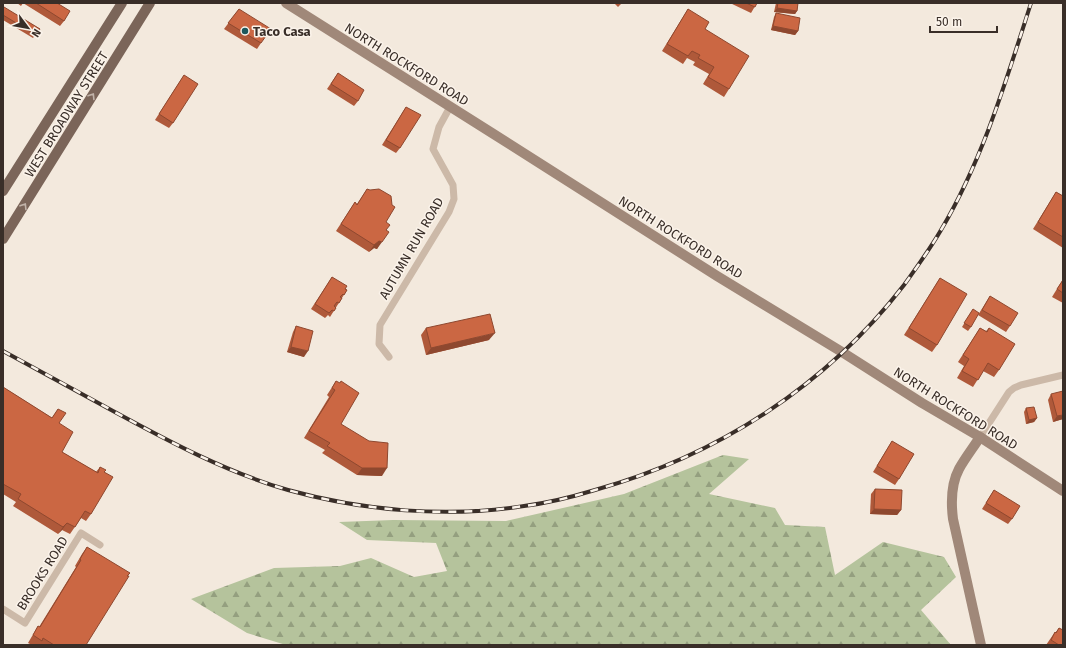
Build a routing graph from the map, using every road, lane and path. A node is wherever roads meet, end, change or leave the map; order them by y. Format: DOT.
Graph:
graph roads {
  1 [pos="122,3"];
  2 [pos="150,3"];
  3 [pos="286,3"];
  4 [pos="450,107"];
  5 [pos="3,191"];
  6 [pos="3,239"];
  7 [pos="389,357"];
  8 [pos="1063,375"];
  9 [pos="980,437"];
  10 [pos="1063,490"];
  11 [pos="100,545"];
  12 [pos="3,609"];
  13 [pos="981,645"];
  1 -- 5 [label="main road, WEST BROADWAY STREET"];
  6 -- 2 [label="main road, WEST BROADWAY STREET, one-way"];
  3 -- 4 [label="street, NORTH ROCKFORD ROAD"];
  4 -- 7 [label="street, AUTUMN RUN ROAD"];
  4 -- 9 [label="street, NORTH ROCKFORD ROAD"];
  8 -- 9 [label="street"];
  9 -- 10 [label="street, NORTH ROCKFORD ROAD"];
  9 -- 13 [label="street"];
  11 -- 12 [label="street, BROOKS ROAD"];
}
